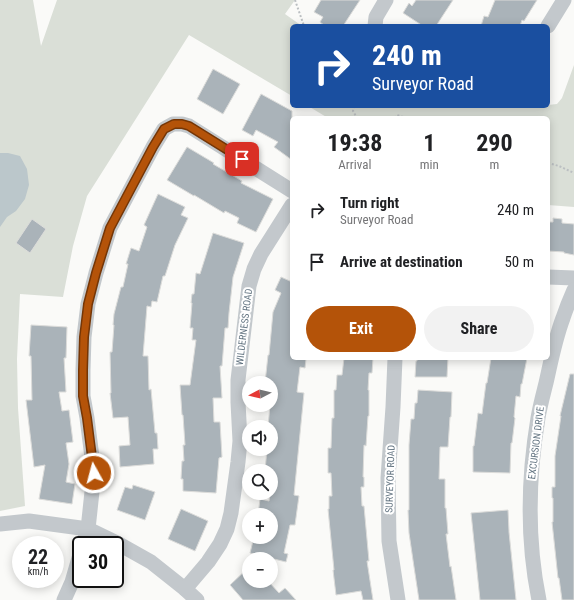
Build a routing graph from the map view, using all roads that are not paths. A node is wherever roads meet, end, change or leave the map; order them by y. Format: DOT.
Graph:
graph roads {
  1 [pos="386,0"];
  2 [pos="564,0"];
  3 [pos="375,24"];
  4 [pos="549,24"];
  5 [pos="290,190"];
  6 [pos="290,208"];
  7 [pos="550,277"];
  8 [pos="574,278"];
  9 [pos="574,290"];
  10 [pos="395,360"];
  11 [pos="0,524"];
  12 [pos="88,529"];
  13 [pos="86,536"];
  14 [pos="72,582"];
  15 [pos="185,589"];
  16 [pos="64,600"];
  17 [pos="197,600"];
  18 [pos="398,600"];
  19 [pos="539,600"];
  1 -- 3 [label="street"];
  2 -- 4 [label="street"];
  5 -- 12 [label="street"];
  6 -- 15 [label="street, WILDERNESS ROAD"];
  7 -- 8 [label="street"];
  9 -- 19 [label="street, EXCURSION DRIVE"];
  10 -- 18 [label="street, SURVEYOR ROAD"];
  11 -- 12 [label="street"];
  12 -- 13 [label="street"];
  12 -- 15 [label="street"];
  14 -- 16 [label="street"];
  15 -- 17 [label="street"];
}
